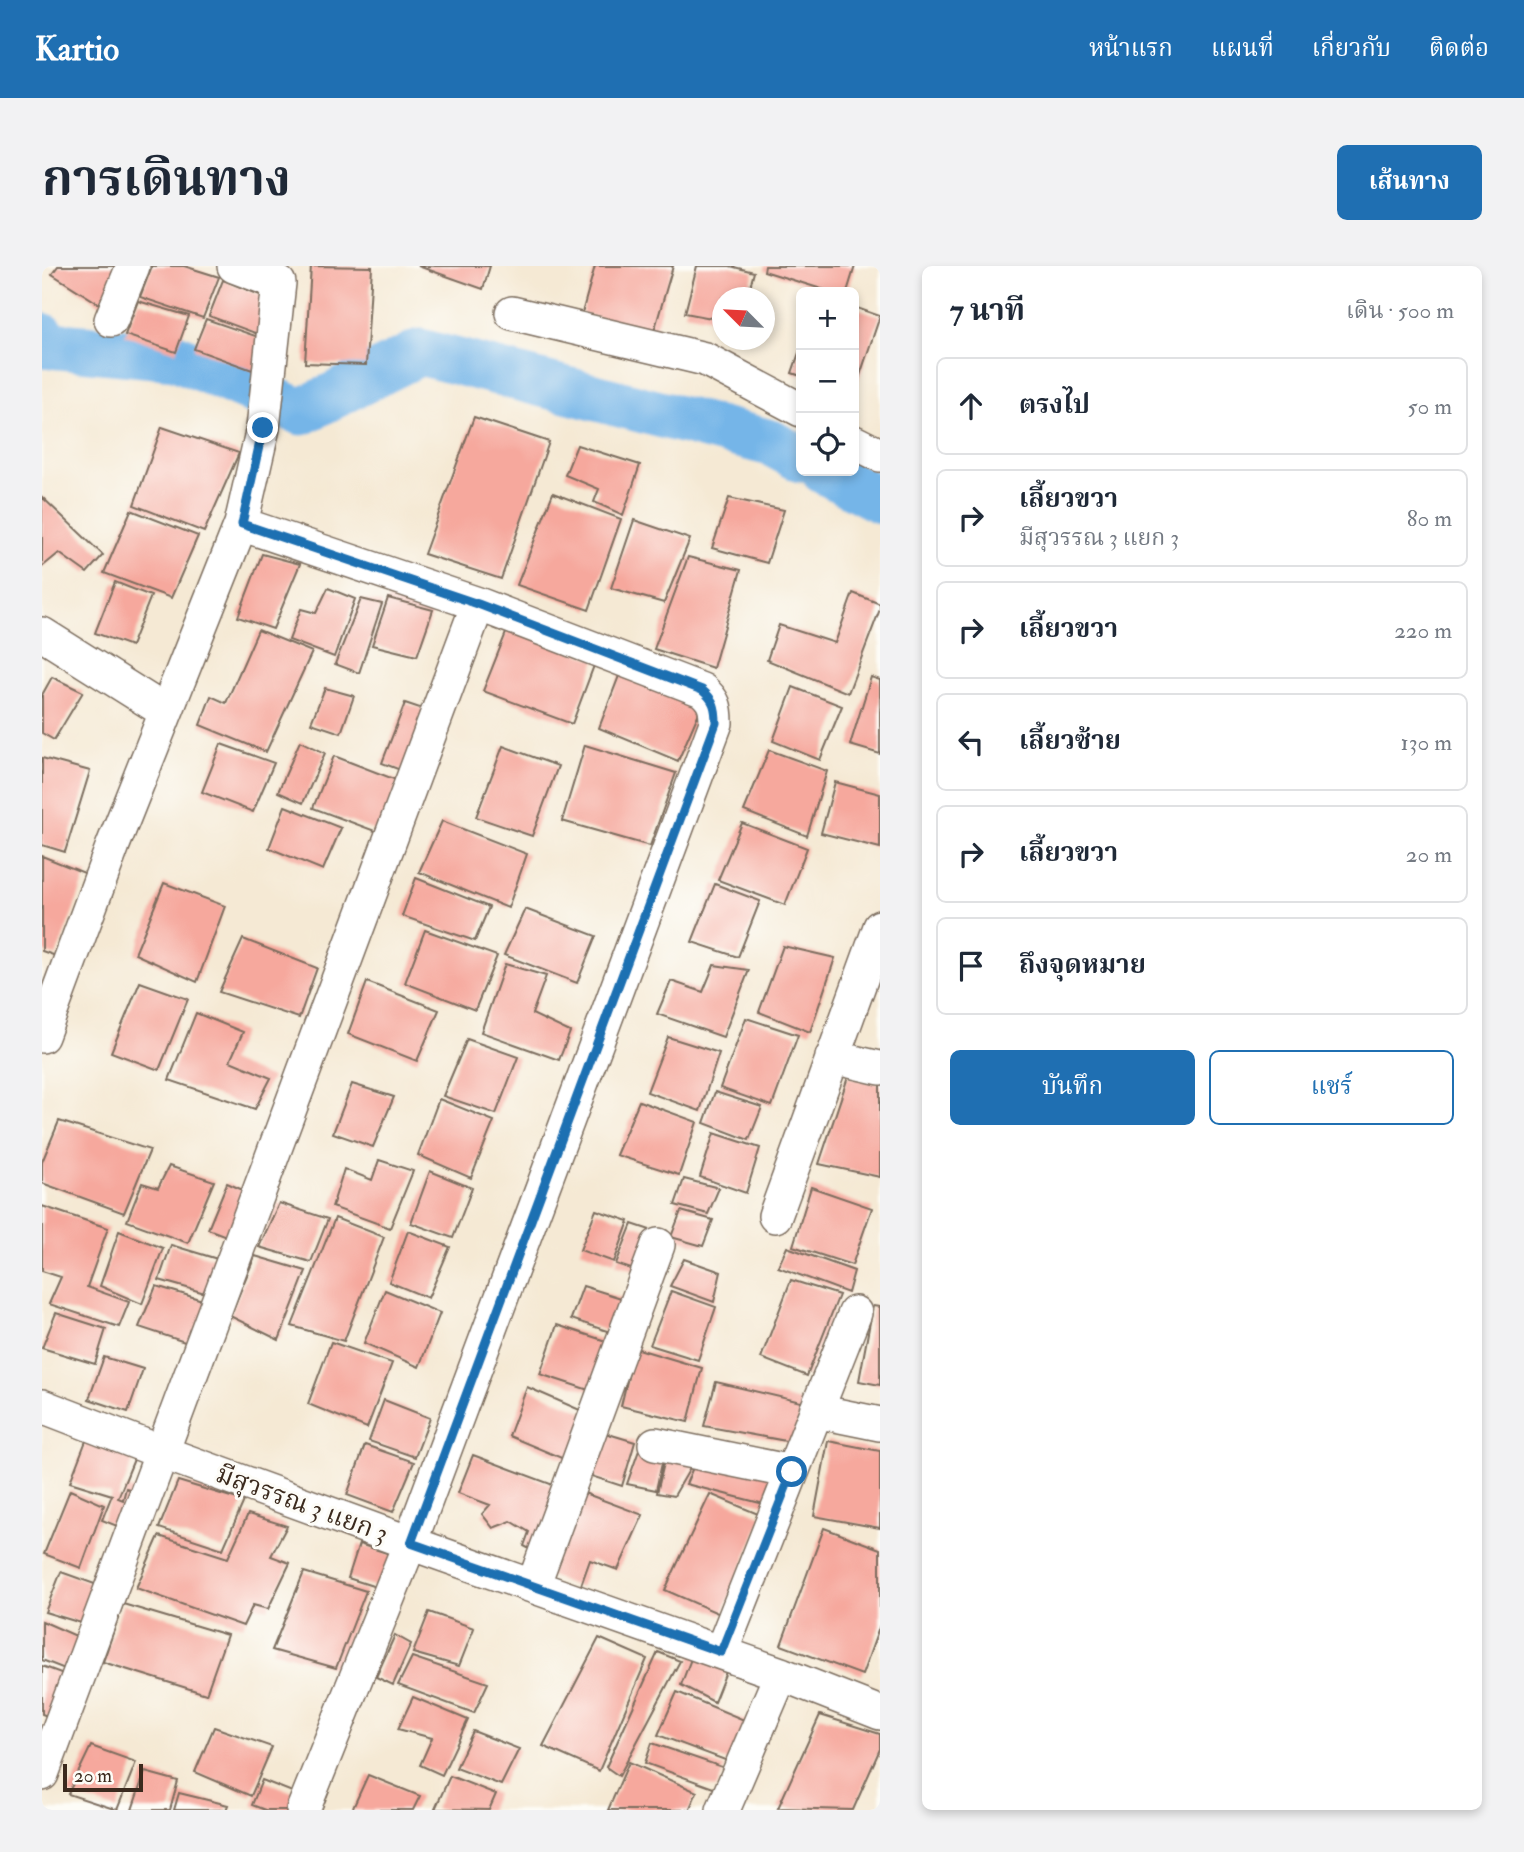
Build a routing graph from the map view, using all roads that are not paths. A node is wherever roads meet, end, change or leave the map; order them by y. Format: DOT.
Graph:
graph roads {
  1 [pos="134,266"];
  2 [pos="234,266"];
  3 [pos="512,313"];
  4 [pos="111,320"];
  5 [pos="796,407"];
  6 [pos="859,444"];
  7 [pos="880,455"];
  8 [pos="242,524"];
  9 [pos="478,604"];
  10 [pos="42,634"];
  11 [pos="166,712"];
  12 [pos="880,928"];
  13 [pos="42,1036"];
  14 [pos="832,1057"];
  15 [pos="880,1068"];
  16 [pos="775,1216"];
  17 [pos="658,1245"];
  18 [pos="855,1313"];
  19 [pos="42,1406"];
  20 [pos="816,1411"];
  21 [pos="880,1424"];
  22 [pos="655,1444"];
  23 [pos="161,1452"];
  24 [pos="792,1472"];
  25 [pos="411,1543"];
  26 [pos="533,1586"];
  27 [pos="721,1652"];
  28 [pos="781,1674"];
  29 [pos="880,1713"];
  30 [pos="42,1774"];
  31 [pos="303,1810"];
  32 [pos="723,1810"];
  1 -- 4 [label="street"];
  2 -- 8 [label="street"];
  3 -- 5 [label="street"];
  6 -- 7 [label="street"];
  8 -- 9 [label="street"];
  8 -- 11 [label="street"];
  9 -- 23 [label="street"];
  9 -- 25 [label="street"];
  10 -- 11 [label="street"];
  11 -- 13 [label="street"];
  12 -- 14 [label="street"];
  14 -- 15 [label="street"];
  14 -- 16 [label="street"];
  17 -- 26 [label="street"];
  18 -- 20 [label="street"];
  19 -- 23 [label="street, มีสุวรรณ 3 แยก 3"];
  20 -- 21 [label="street"];
  20 -- 24 [label="street"];
  22 -- 24 [label="street"];
  23 -- 25 [label="street, มีสุวรรณ 3 แยก 3"];
  23 -- 30 [label="street"];
  24 -- 27 [label="street"];
  25 -- 26 [label="street, มีสุวรรณ 3 แยก 3"];
  25 -- 31 [label="street"];
  26 -- 27 [label="street, มีสุวรรณ 3 แยก 3"];
  27 -- 28 [label="street, มีสุวรรณ 3 แยก 3"];
  28 -- 29 [label="street, มีสุวรรณ 3 แยก 3"];
  28 -- 32 [label="street"];
}
